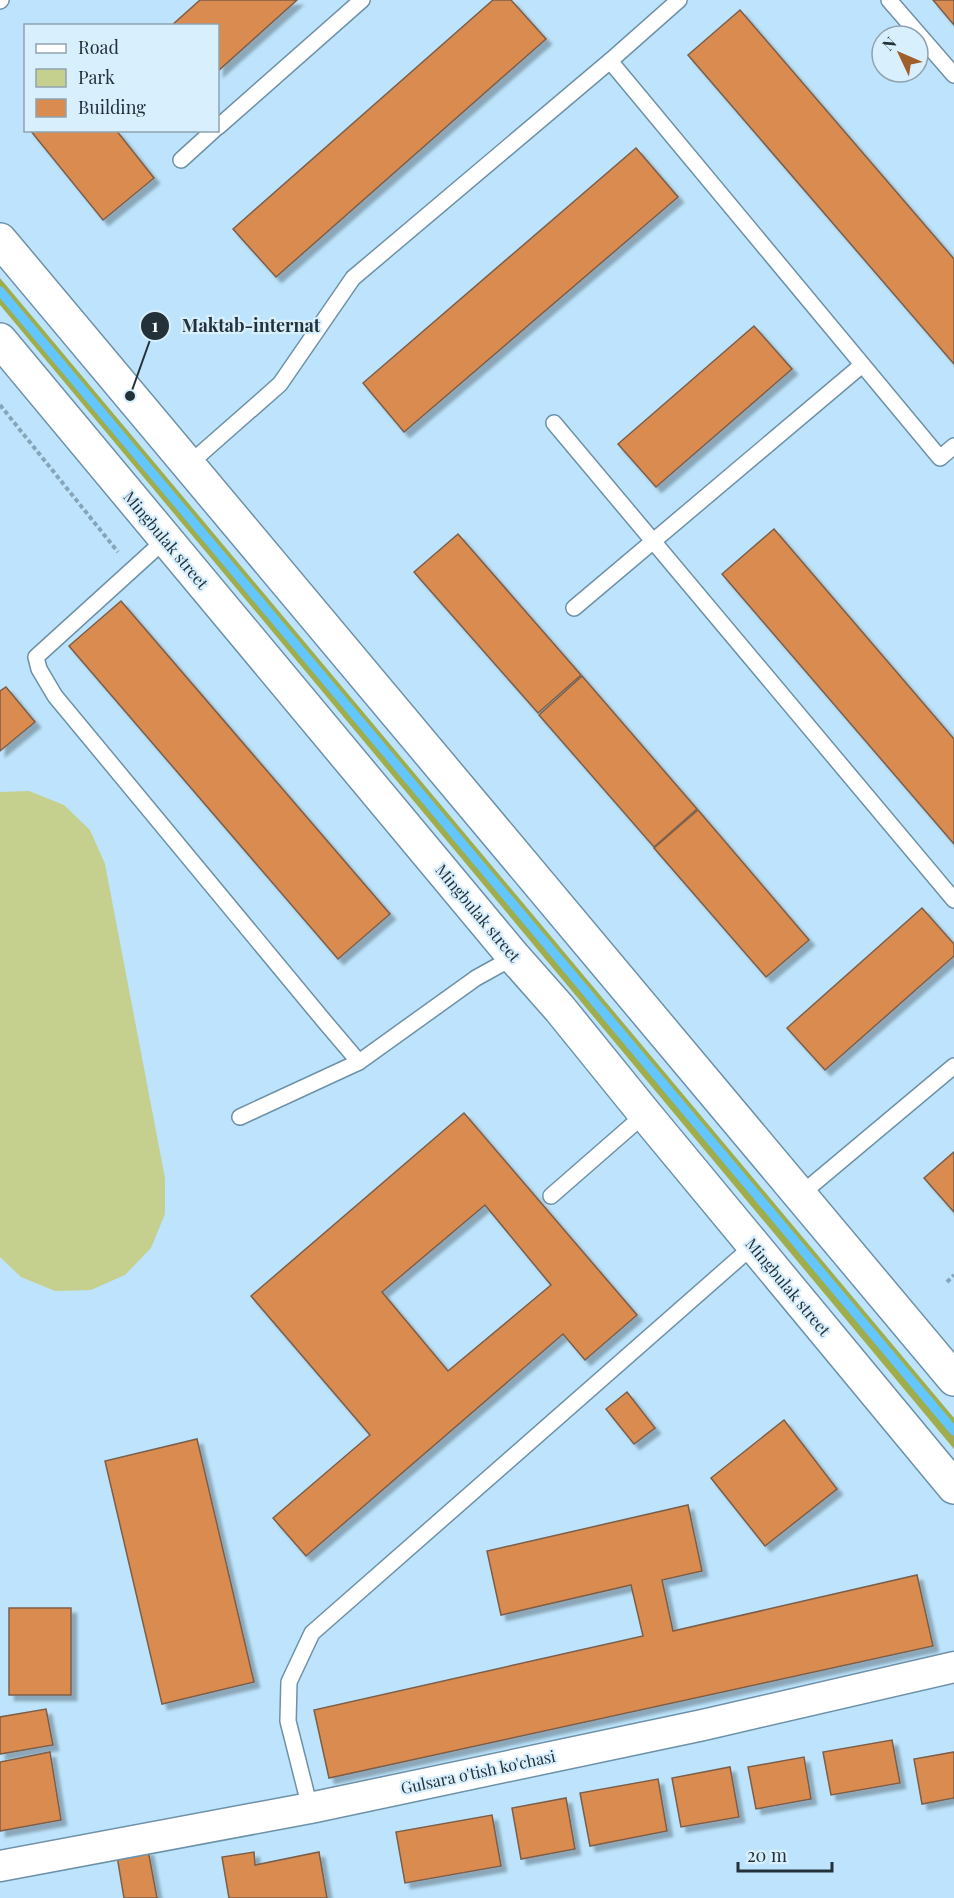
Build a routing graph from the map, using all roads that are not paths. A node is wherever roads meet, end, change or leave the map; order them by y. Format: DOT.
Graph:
graph roads {
  1 [pos="362,0"];
  2 [pos="679,0"];
  3 [pos="890,0"];
  4 [pos="610,61"];
  5 [pos="954,75"];
  6 [pos="219,126"];
  7 [pos="212,132"];
  8 [pos="181,160"];
  9 [pos="0,240"];
  10 [pos="0,340"];
  11 [pos="862,365"];
  12 [pos="554,423"];
  13 [pos="954,446"];
  14 [pos="188,465"];
  15 [pos="166,539"];
  16 [pos="654,542"];
  17 [pos="574,608"];
  18 [pos="954,900"];
  19 [pos="514,957"];
  20 [pos="359,1062"];
  21 [pos="954,1066"];
  22 [pos="645,1114"];
  23 [pos="240,1117"];
  24 [pos="800,1195"];
  25 [pos="551,1196"];
  26 [pos="754,1245"];
  27 [pos="954,1379"];
  28 [pos="954,1487"];
  29 [pos="954,1667"];
  30 [pos="310,1808"];
  31 [pos="0,1866"];
  1 -- 6 [label="lane"];
  2 -- 4 [label="lane"];
  3 -- 5 [label="lane"];
  4 -- 11 [label="lane"];
  4 -- 14 [label="lane"];
  7 -- 8 [label="lane"];
  9 -- 14 [label="main road"];
  10 -- 15 [label="main road, Mingbulak street"];
  11 -- 13 [label="lane"];
  11 -- 16 [label="lane"];
  12 -- 16 [label="lane"];
  14 -- 24 [label="main road"];
  15 -- 19 [label="main road, Mingbulak street"];
  15 -- 20 [label="lane"];
  16 -- 17 [label="lane"];
  16 -- 18 [label="lane"];
  19 -- 20 [label="lane"];
  19 -- 22 [label="main road, Mingbulak street"];
  20 -- 23 [label="lane"];
  21 -- 24 [label="lane"];
  22 -- 25 [label="lane"];
  22 -- 26 [label="main road, Mingbulak street"];
  24 -- 27 [label="main road"];
  26 -- 28 [label="main road, Mingbulak street"];
  26 -- 30 [label="lane"];
  29 -- 30 [label="street, Gulsara o'tish ko'chasi"];
  30 -- 31 [label="street, Gulsara o'tish ko'chasi"];
}
